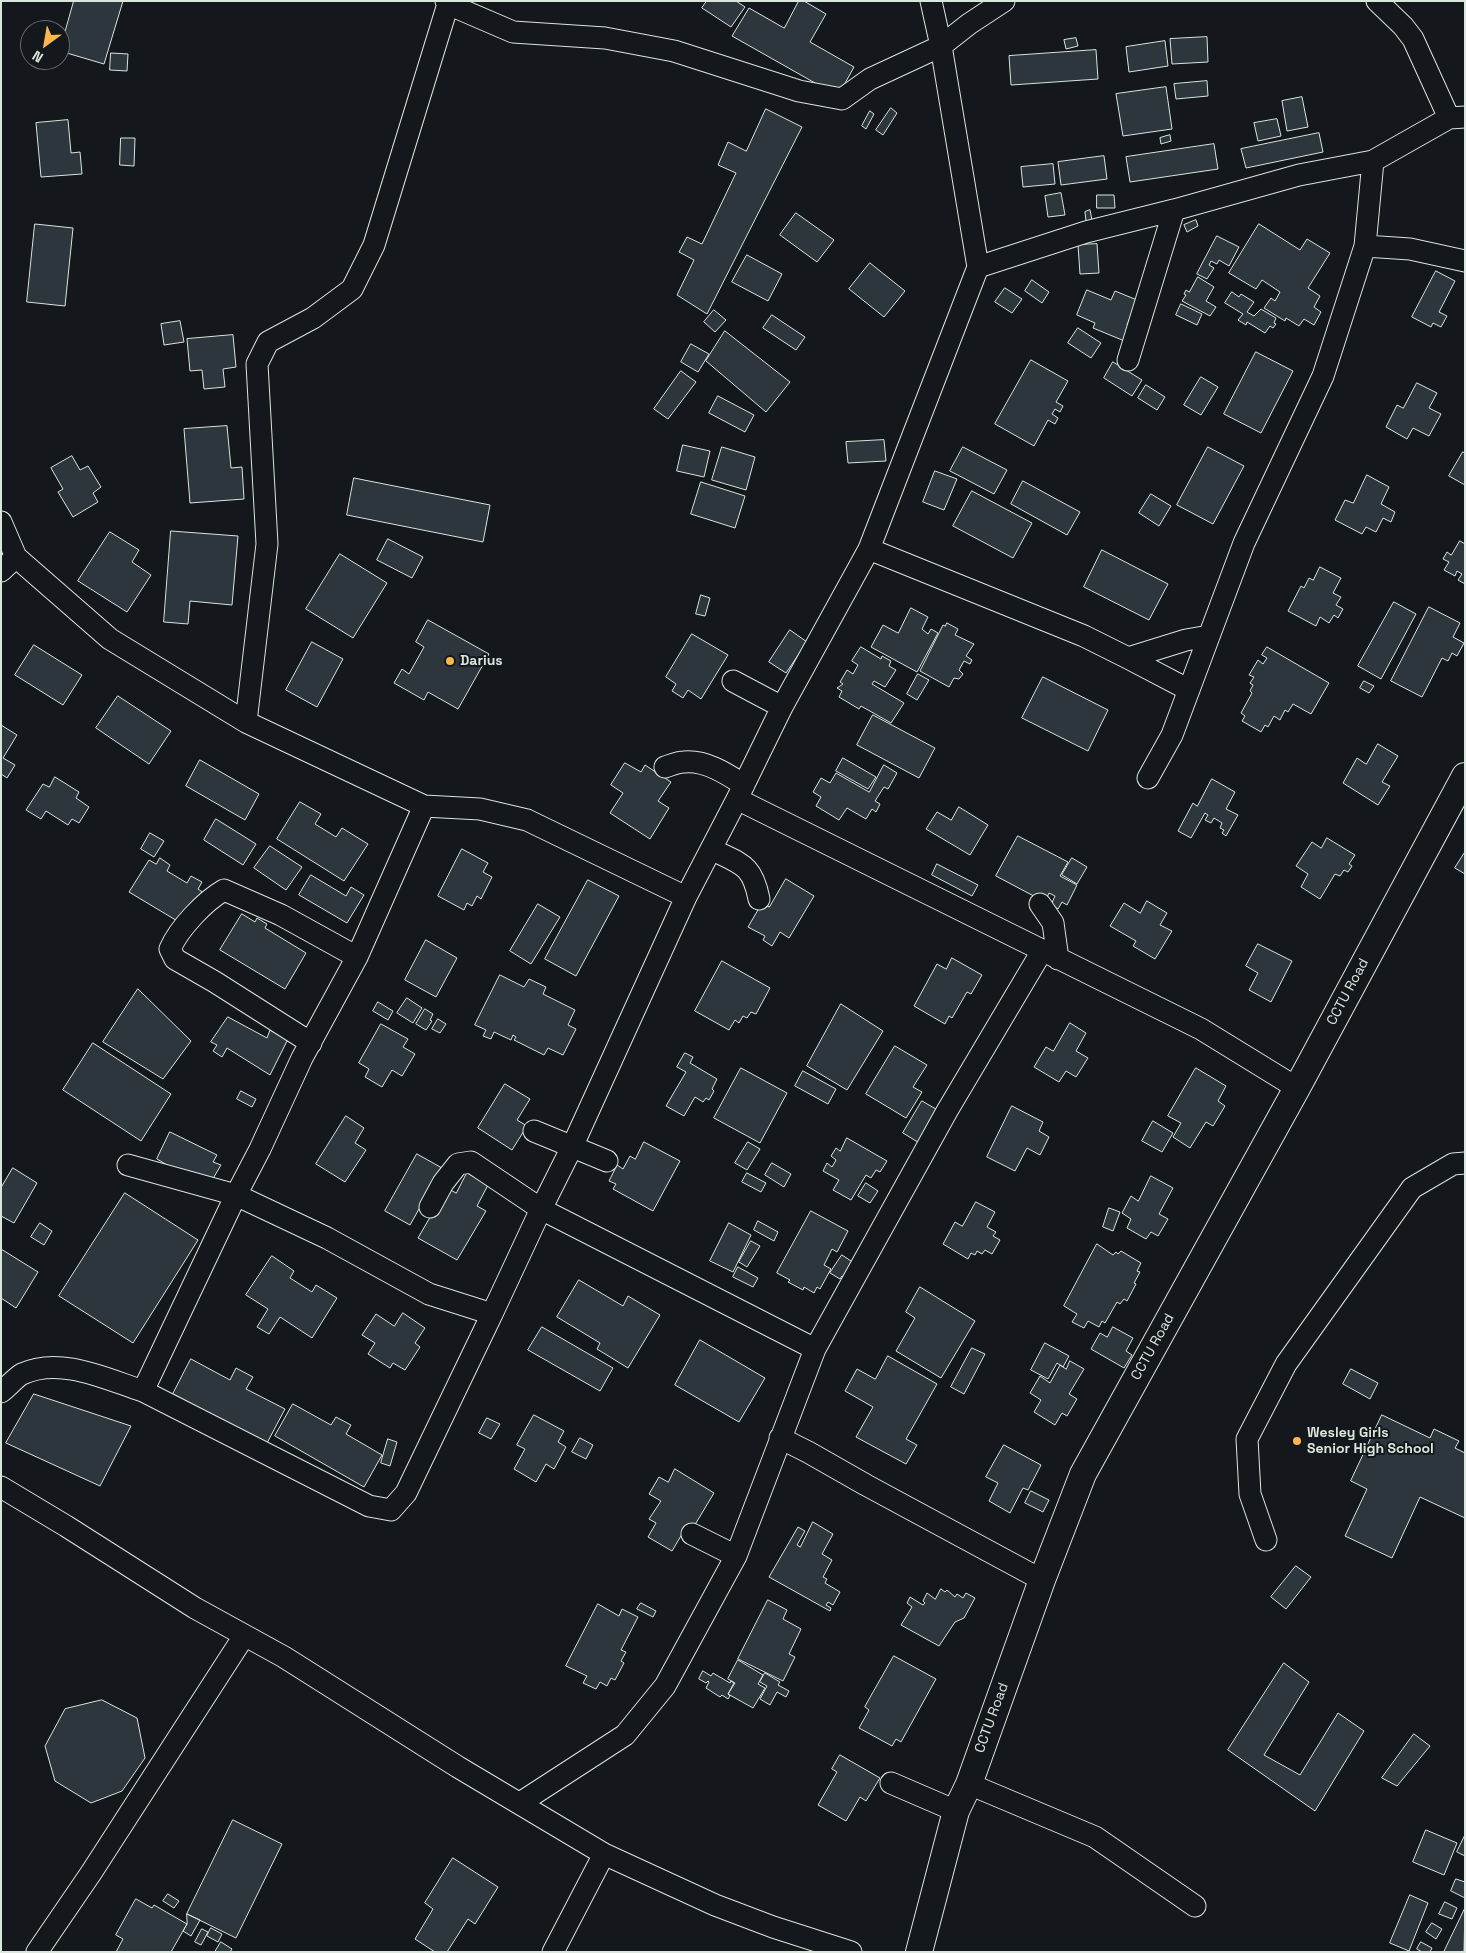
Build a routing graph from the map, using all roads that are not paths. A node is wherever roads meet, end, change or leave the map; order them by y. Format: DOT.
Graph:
graph roads {
  1 [pos="932,1"];
  2 [pos="1004,1"];
  3 [pos="1377,1"];
  4 [pos="447,3"];
  5 [pos="941,46"];
  6 [pos="1457,118"];
  7 [pos="1373,161"];
  8 [pos="1174,210"];
  9 [pos="1365,246"];
  10 [pos="1465,261"];
  11 [pos="978,267"];
  12 [pos="1128,360"];
  13 [pos="1,522"];
  14 [pos="869,549"];
  15 [pos="9,564"];
  16 [pos="1209,636"];
  17 [pos="1128,658"];
  18 [pos="733,682"];
  19 [pos="1189,690"];
  20 [pos="782,707"];
  21 [pos="246,722"];
  22 [pos="665,767"];
  23 [pos="1465,776"];
  24 [pos="1148,778"];
  25 [pos="740,792"];
  26 [pos="424,806"];
  27 [pos="711,848"];
  28 [pos="686,897"];
  29 [pos="759,898"];
  30 [pos="1040,904"];
  31 [pos="1050,955"];
  32 [pos="358,957"];
  33 [pos="311,1043"];
  34 [pos="1297,1088"];
  35 [pos="534,1131"];
  36 [pos="572,1148"];
  37 [pos="607,1161"];
  38 [pos="1465,1163"];
  39 [pos="128,1165"];
  40 [pos="236,1195"];
  41 [pos="430,1207"];
  42 [pos="541,1210"];
  43 [pos="492,1314"];
  44 [pos="815,1350"];
  45 [pos="143,1391"];
  46 [pos="1,1392"];
  47 [pos="780,1438"];
  48 [pos="1,1487"];
  49 [pos="692,1534"];
  50 [pos="1266,1540"];
  51 [pos="736,1556"];
  52 [pos="1042,1580"];
  53 [pos="244,1636"];
  54 [pos="891,1783"];
  55 [pos="968,1784"];
  56 [pos="520,1803"];
  57 [pos="956,1811"];
  58 [pos="604,1854"];
  59 [pos="1195,1906"];
  60 [pos="37,1952"];
  61 [pos="553,1952"];
  62 [pos="852,1952"];
  63 [pos="919,1952"];
  1 -- 5 [label="street"];
  2 -- 5 [label="street"];
  3 -- 6 [label="street"];
  4 -- 5 [label="street"];
  4 -- 21 [label="street"];
  5 -- 11 [label="street"];
  6 -- 7 [label="street"];
  7 -- 8 [label="street"];
  7 -- 9 [label="street"];
  8 -- 11 [label="street"];
  8 -- 12 [label="street"];
  9 -- 10 [label="street"];
  9 -- 16 [label="street"];
  11 -- 14 [label="street"];
  13 -- 15 [label="street"];
  14 -- 17 [label="street"];
  14 -- 20 [label="street"];
  15 -- 21 [label="street"];
  16 -- 17 [label="street"];
  16 -- 19 [label="street"];
  17 -- 19 [label="street"];
  18 -- 20 [label="street"];
  19 -- 24 [label="street"];
  20 -- 25 [label="street"];
  21 -- 26 [label="street"];
  22 -- 25 [label="street"];
  23 -- 34 [label="street, CCTU Road"];
  25 -- 27 [label="street"];
  25 -- 31 [label="street"];
  26 -- 28 [label="street"];
  26 -- 32 [label="street"];
  27 -- 28 [label="street"];
  27 -- 29 [label="street"];
  28 -- 36 [label="street"];
  30 -- 31 [label="street"];
  31 -- 34 [label="street"];
  31 -- 44 [label="street"];
  32 -- 33 [label="street"];
  32 -- 33 [label="street"];
  33 -- 40 [label="street"];
  34 -- 52 [label="street, CCTU Road"];
  35 -- 36 [label="street"];
  36 -- 37 [label="street"];
  36 -- 42 [label="street"];
  38 -- 50 [label="street"];
  39 -- 40 [label="street"];
  40 -- 43 [label="street"];
  40 -- 45 [label="street"];
  41 -- 42 [label="street"];
  42 -- 43 [label="street"];
  42 -- 44 [label="street"];
  43 -- 45 [label="street"];
  44 -- 47 [label="street"];
  45 -- 46 [label="street"];
  47 -- 51 [label="street"];
  47 -- 52 [label="street"];
  48 -- 53 [label="street"];
  49 -- 51 [label="street"];
  51 -- 56 [label="street"];
  52 -- 55 [label="street, CCTU Road"];
  53 -- 56 [label="street"];
  53 -- 60 [label="street"];
  54 -- 57 [label="street"];
  55 -- 57 [label="street, CCTU Road"];
  55 -- 59 [label="street"];
  56 -- 58 [label="street"];
  57 -- 63 [label="street, CCTU Road"];
  58 -- 61 [label="street"];
  58 -- 62 [label="street"];
}
